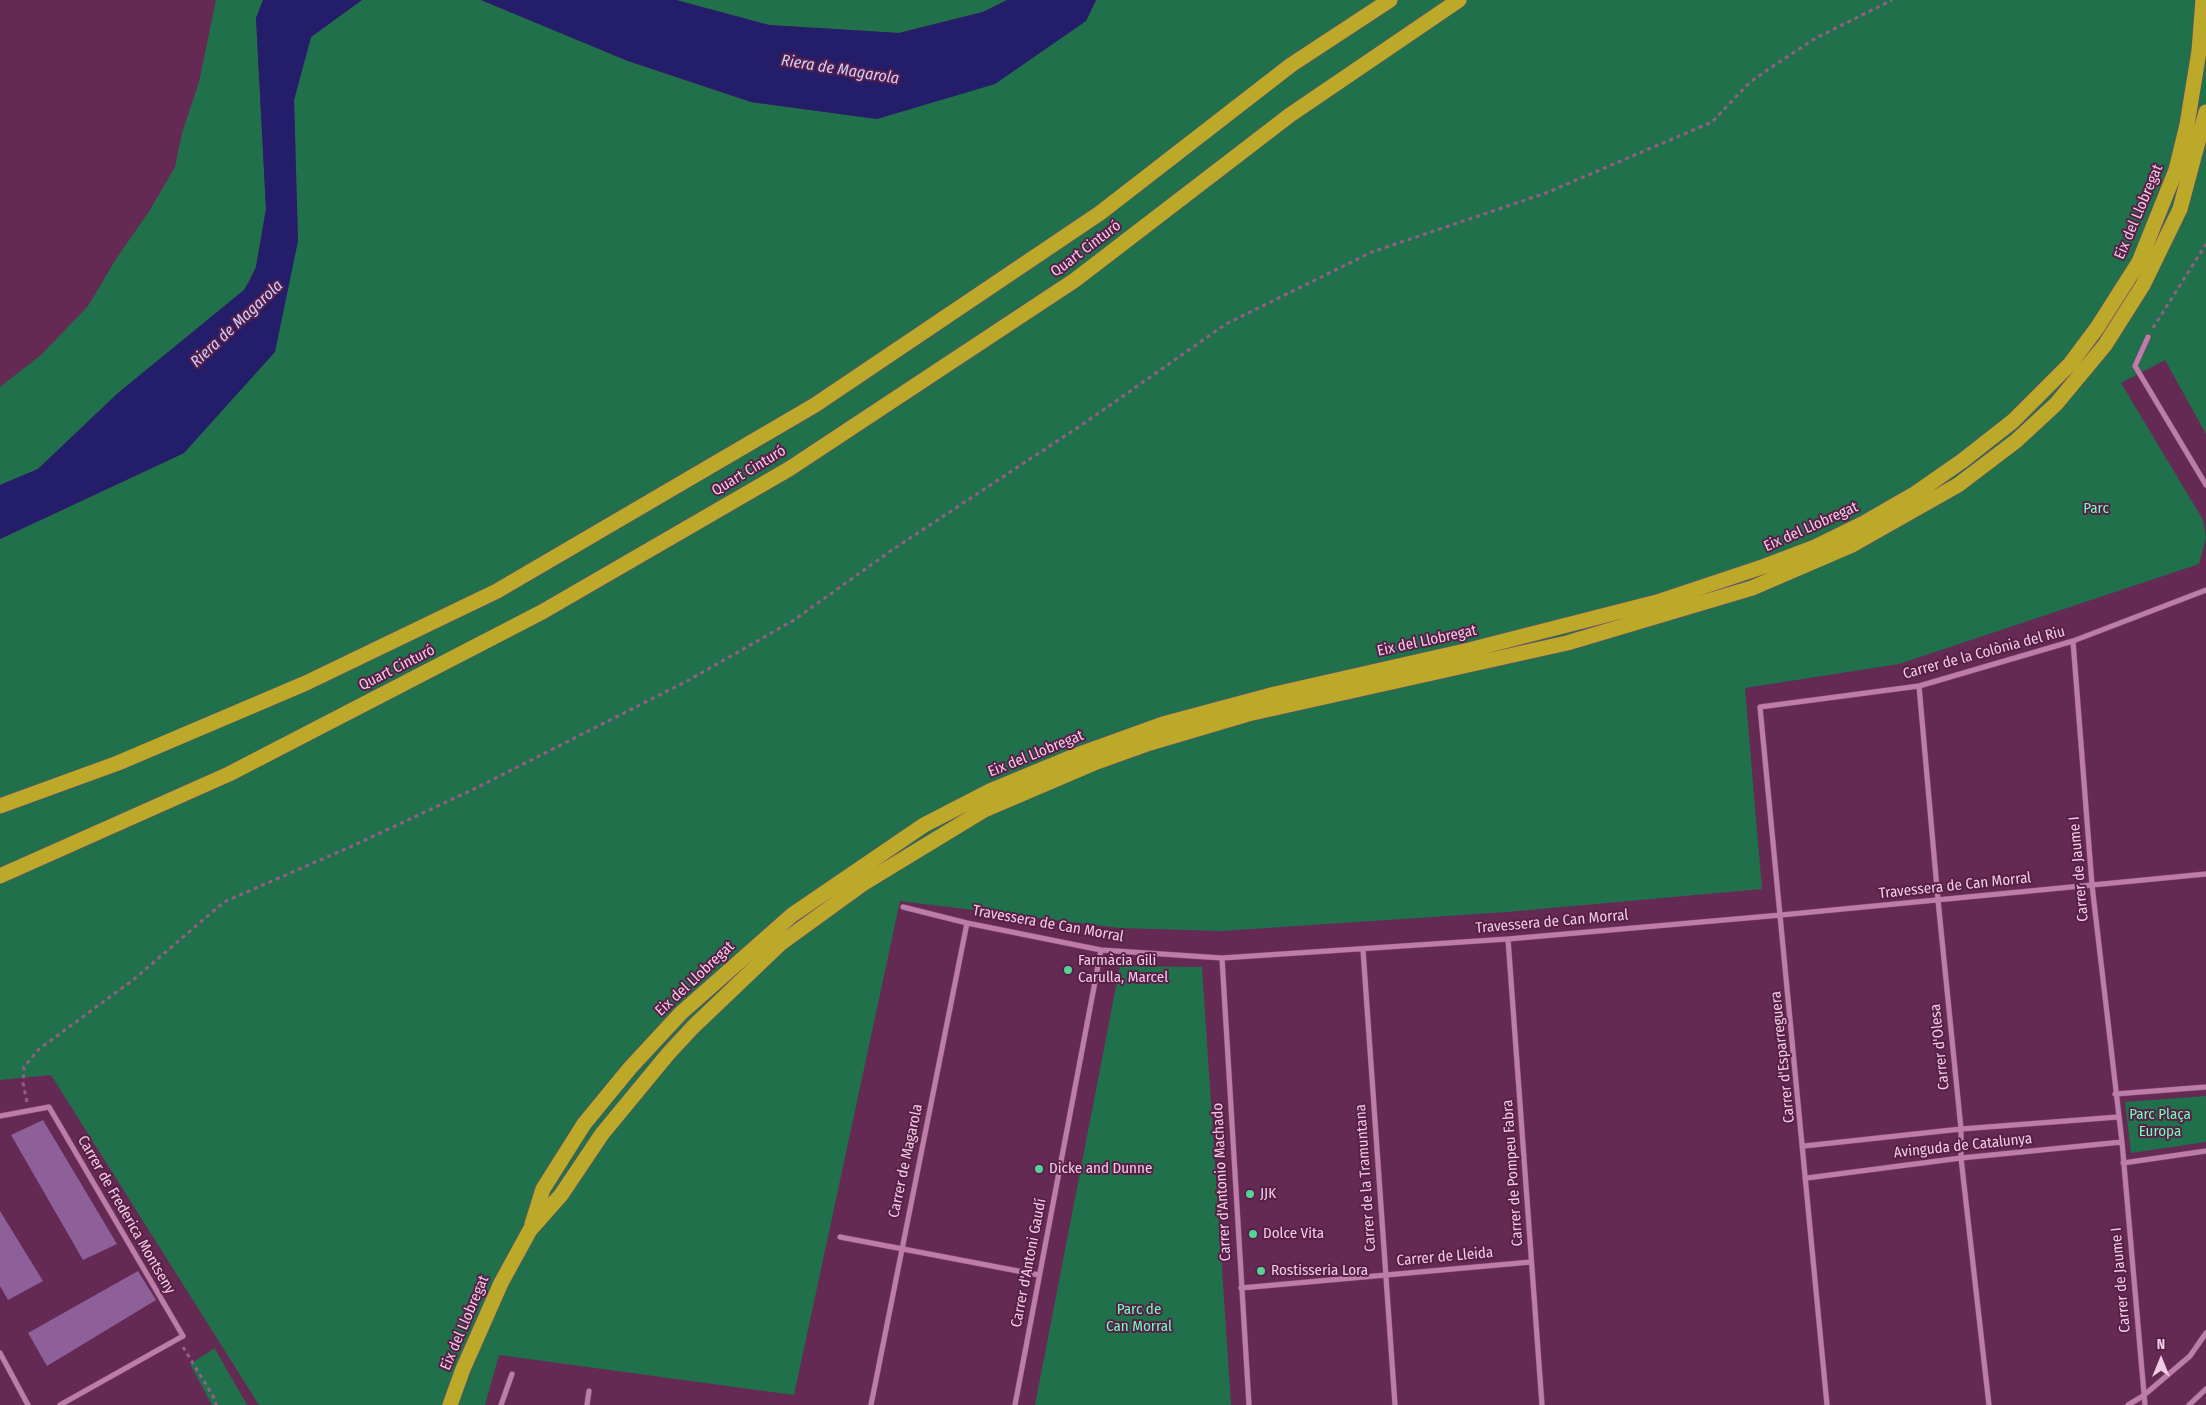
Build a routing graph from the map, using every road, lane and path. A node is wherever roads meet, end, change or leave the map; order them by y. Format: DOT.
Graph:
graph roads {
  1 [pos="1390,0"];
  2 [pos="1459,0"];
  3 [pos="1892,0"];
  4 [pos="2203,0"];
  5 [pos="2206,112"];
  6 [pos="2206,244"];
  7 [pos="2148,337"];
  8 [pos="2206,485"];
  9 [pos="2206,590"];
  10 [pos="2073,641"];
  11 [pos="1919,686"];
  12 [pos="1760,707"];
  13 [pos="0,806"];
  14 [pos="2206,874"];
  15 [pos="0,876"];
  16 [pos="2092,885"];
  17 [pos="1938,900"];
  18 [pos="903,908"];
  19 [pos="1781,915"];
  20 [pos="967,923"];
  21 [pos="1508,939"];
  22 [pos="1101,950"];
  23 [pos="1363,950"];
  24 [pos="1222,958"];
  25 [pos="2206,1087"];
  26 [pos="2115,1094"];
  27 [pos="29,1111"];
  28 [pos="0,1116"];
  29 [pos="2118,1117"];
  30 [pos="1961,1129"];
  31 [pos="2122,1142"];
  32 [pos="1804,1146"];
  33 [pos="2206,1151"];
  34 [pos="1961,1158"];
  35 [pos="2124,1163"];
  36 [pos="1807,1178"];
  37 [pos="530,1230"];
  38 [pos="840,1237"];
  39 [pos="901,1247"];
  40 [pos="1532,1262"];
  41 [pos="1040,1275"];
  42 [pos="1385,1275"];
  43 [pos="1241,1288"];
  44 [pos="2206,1333"];
  45 [pos="180,1337"];
  46 [pos="0,1353"];
  47 [pos="512,1374"];
  48 [pos="2206,1390"];
  49 [pos="589,1392"];
  50 [pos="2143,1396"];
  51 [pos="217,1404"];
  52 [pos="28,1405"];
  53 [pos="60,1405"];
  54 [pos="450,1405"];
  55 [pos="501,1405"];
  56 [pos="587,1405"];
  57 [pos="871,1405"];
  58 [pos="1015,1405"];
  59 [pos="1249,1405"];
  60 [pos="1394,1405"];
  61 [pos="1542,1405"];
  62 [pos="1827,1405"];
  63 [pos="1989,1405"];
  64 [pos="2128,1405"];
  65 [pos="2145,1405"];
  66 [pos="2189,1405"];
  1 -- 13 [label="highway, Quart Cinturó"];
  2 -- 15 [label="highway, Quart Cinturó"];
  3 -- 27 [label="path"];
  4 -- 37 [label="highway, Eix del Llobregat"];
  5 -- 37 [label="highway, Eix del Llobregat"];
  6 -- 7 [label="path"];
  7 -- 8 [label="street"];
  9 -- 10 [label="street, Carrer de la Colònia del Riu"];
  10 -- 11 [label="street, Carrer de la Colònia del Riu"];
  10 -- 16 [label="street, Carrer de Jaume I"];
  11 -- 12 [label="street, Carrer de la Colònia del Riu"];
  11 -- 17 [label="street, Carrer d'Olesa"];
  12 -- 19 [label="street, Carrer d'Esparreguera"];
  14 -- 16 [label="street, Travessera de Can Morral"];
  16 -- 17 [label="street, Travessera de Can Morral"];
  16 -- 26 [label="street, Carrer de Jaume I"];
  17 -- 19 [label="street, Travessera de Can Morral"];
  17 -- 30 [label="street, Carrer d'Olesa"];
  18 -- 20 [label="street, Travessera de Can Morral"];
  19 -- 21 [label="street, Travessera de Can Morral"];
  19 -- 32 [label="street, Carrer d'Esparreguera"];
  20 -- 22 [label="street, Travessera de Can Morral"];
  20 -- 39 [label="street, Carrer de Magarola"];
  21 -- 23 [label="street, Travessera de Can Morral"];
  21 -- 40 [label="street, Carrer de Pompeu Fabra"];
  22 -- 24 [label="street, Travessera de Can Morral"];
  22 -- 41 [label="street, Carrer d'Antoni Gaudí"];
  23 -- 24 [label="street, Travessera de Can Morral"];
  23 -- 42 [label="street, Carrer de la Tramuntana"];
  24 -- 43 [label="street, Carrer d'Antonio Machado"];
  25 -- 26 [label="street"];
  26 -- 29 [label="street, Carrer de Jaume I"];
  27 -- 28 [label="street"];
  27 -- 45 [label="street, Carrer de Frederica Montseny"];
  29 -- 30 [label="street, Avinguda de Catalunya"];
  29 -- 31 [label="street, Carrer de Jaume I"];
  30 -- 32 [label="street, Avinguda de Catalunya"];
  30 -- 34 [label="street, Carrer d'Olesa"];
  31 -- 34 [label="street, Avinguda de Catalunya"];
  31 -- 35 [label="street, Carrer de Jaume I"];
  32 -- 36 [label="street, Carrer d'Esparreguera"];
  33 -- 35 [label="street"];
  34 -- 36 [label="street, Avinguda de Catalunya"];
  34 -- 63 [label="street, Carrer d'Olesa"];
  35 -- 50 [label="street, Carrer de Jaume I"];
  36 -- 62 [label="street, Carrer d'Esparreguera"];
  37 -- 54 [label="highway, Eix del Llobregat"];
  38 -- 39 [label="street"];
  39 -- 41 [label="street"];
  39 -- 57 [label="street, Carrer de Magarola"];
  40 -- 42 [label="street, Carrer de Lleida"];
  40 -- 61 [label="street, Carrer de Pompeu Fabra"];
  41 -- 58 [label="street, Carrer d'Antoni Gaudí"];
  42 -- 43 [label="street, Carrer de Lleida"];
  42 -- 60 [label="street, Carrer de la Tramuntana"];
  43 -- 59 [label="street, Carrer d'Antonio Machado"];
  44 -- 50 [label="street"];
  45 -- 51 [label="path"];
  45 -- 53 [label="street"];
  46 -- 52 [label="street"];
  47 -- 55 [label="street"];
  48 -- 66 [label="street"];
  49 -- 56 [label="street"];
  50 -- 64 [label="street"];
  50 -- 65 [label="street, Carrer de Jaume I"];
}
